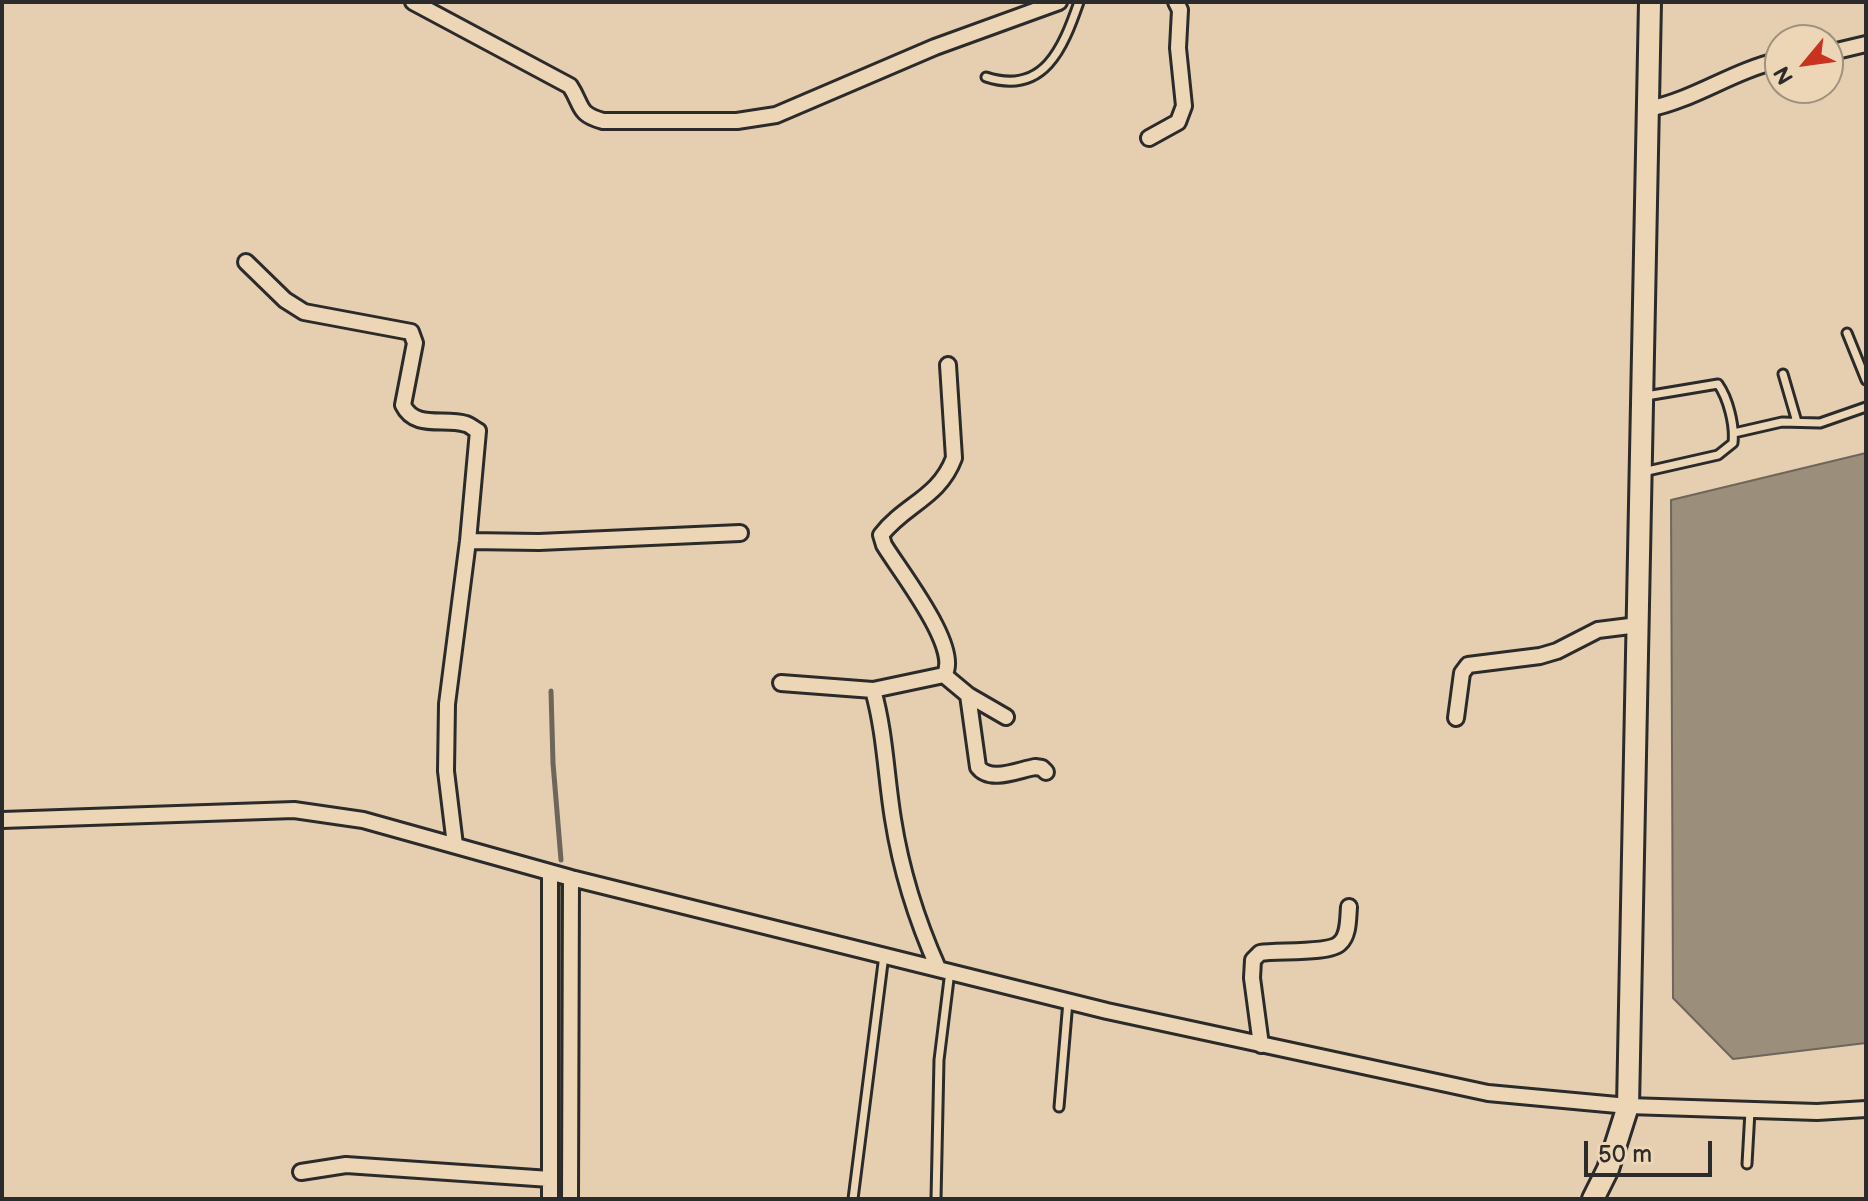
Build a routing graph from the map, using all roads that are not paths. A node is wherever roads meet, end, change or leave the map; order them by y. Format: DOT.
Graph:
graph roads {
  1 [pos="413,2"];
  2 [pos="1059,2"];
  3 [pos="1079,2"];
  4 [pos="1176,2"];
  5 [pos="1650,2"];
  6 [pos="1866,44"];
  7 [pos="1844,49"];
  8 [pos="1764,65"];
  9 [pos="986,77"];
  10 [pos="1648,109"];
  11 [pos="1149,138"];
  12 [pos="246,262"];
  13 [pos="1847,333"];
  14 [pos="948,365"];
  15 [pos="1783,374"];
  16 [pos="1866,380"];
  17 [pos="1643,397"];
  18 [pos="1866,407"];
  19 [pos="1797,422"];
  20 [pos="1734,433"];
  21 [pos="1641,473"];
  22 [pos="740,533"];
  23 [pos="468,541"];
  24 [pos="1638,625"];
  25 [pos="944,675"];
  26 [pos="781,683"];
  27 [pos="873,690"];
  28 [pos="968,695"];
  29 [pos="1006,717"];
  30 [pos="1456,718"];
  31 [pos="1046,772"];
  32 [pos="2,820"];
  33 [pos="455,845"];
  34 [pos="550,872"];
  35 [pos="571,878"];
  36 [pos="1349,907"];
  37 [pos="884,954"];
  38 [pos="944,970"];
  39 [pos="1068,1001"];
  40 [pos="1261,1045"];
  41 [pos="1628,1106"];
  42 [pos="1059,1107"];
  43 [pos="1750,1109"];
  44 [pos="1866,1109"];
  45 [pos="1747,1164"];
  46 [pos="301,1172"];
  47 [pos="550,1179"];
  48 [pos="550,1199"];
  49 [pos="570,1199"];
  50 [pos="853,1199"];
  51 [pos="936,1199"];
  52 [pos="1593,1199"];
  1 -- 2 [label="street"];
  3 -- 9 [label="lane"];
  4 -- 11 [label="street"];
  5 -- 10 [label="street"];
  6 -- 7 [label="street"];
  8 -- 10 [label="street"];
  10 -- 17 [label="street"];
  12 -- 23 [label="street"];
  13 -- 16 [label="lane"];
  14 -- 25 [label="street"];
  15 -- 19 [label="lane"];
  17 -- 20 [label="lane"];
  17 -- 21 [label="street"];
  18 -- 19 [label="lane"];
  19 -- 20 [label="lane"];
  20 -- 21 [label="lane"];
  21 -- 24 [label="street"];
  22 -- 23 [label="street"];
  23 -- 33 [label="street"];
  24 -- 30 [label="street"];
  24 -- 41 [label="street"];
  25 -- 27 [label="street"];
  25 -- 28 [label="street"];
  26 -- 27 [label="street"];
  27 -- 38 [label="street"];
  28 -- 29 [label="street"];
  28 -- 31 [label="street"];
  32 -- 33 [label="street"];
  33 -- 34 [label="street"];
  34 -- 35 [label="street"];
  34 -- 47 [label="street"];
  35 -- 37 [label="street"];
  35 -- 49 [label="street"];
  36 -- 40 [label="street"];
  37 -- 38 [label="street"];
  37 -- 50 [label="lane"];
  38 -- 39 [label="street"];
  38 -- 51 [label="lane"];
  39 -- 40 [label="street"];
  39 -- 42 [label="lane"];
  40 -- 41 [label="street"];
  41 -- 43 [label="street"];
  41 -- 52 [label="street"];
  43 -- 44 [label="street"];
  43 -- 45 [label="lane"];
  46 -- 47 [label="street"];
  47 -- 48 [label="street"];
}
